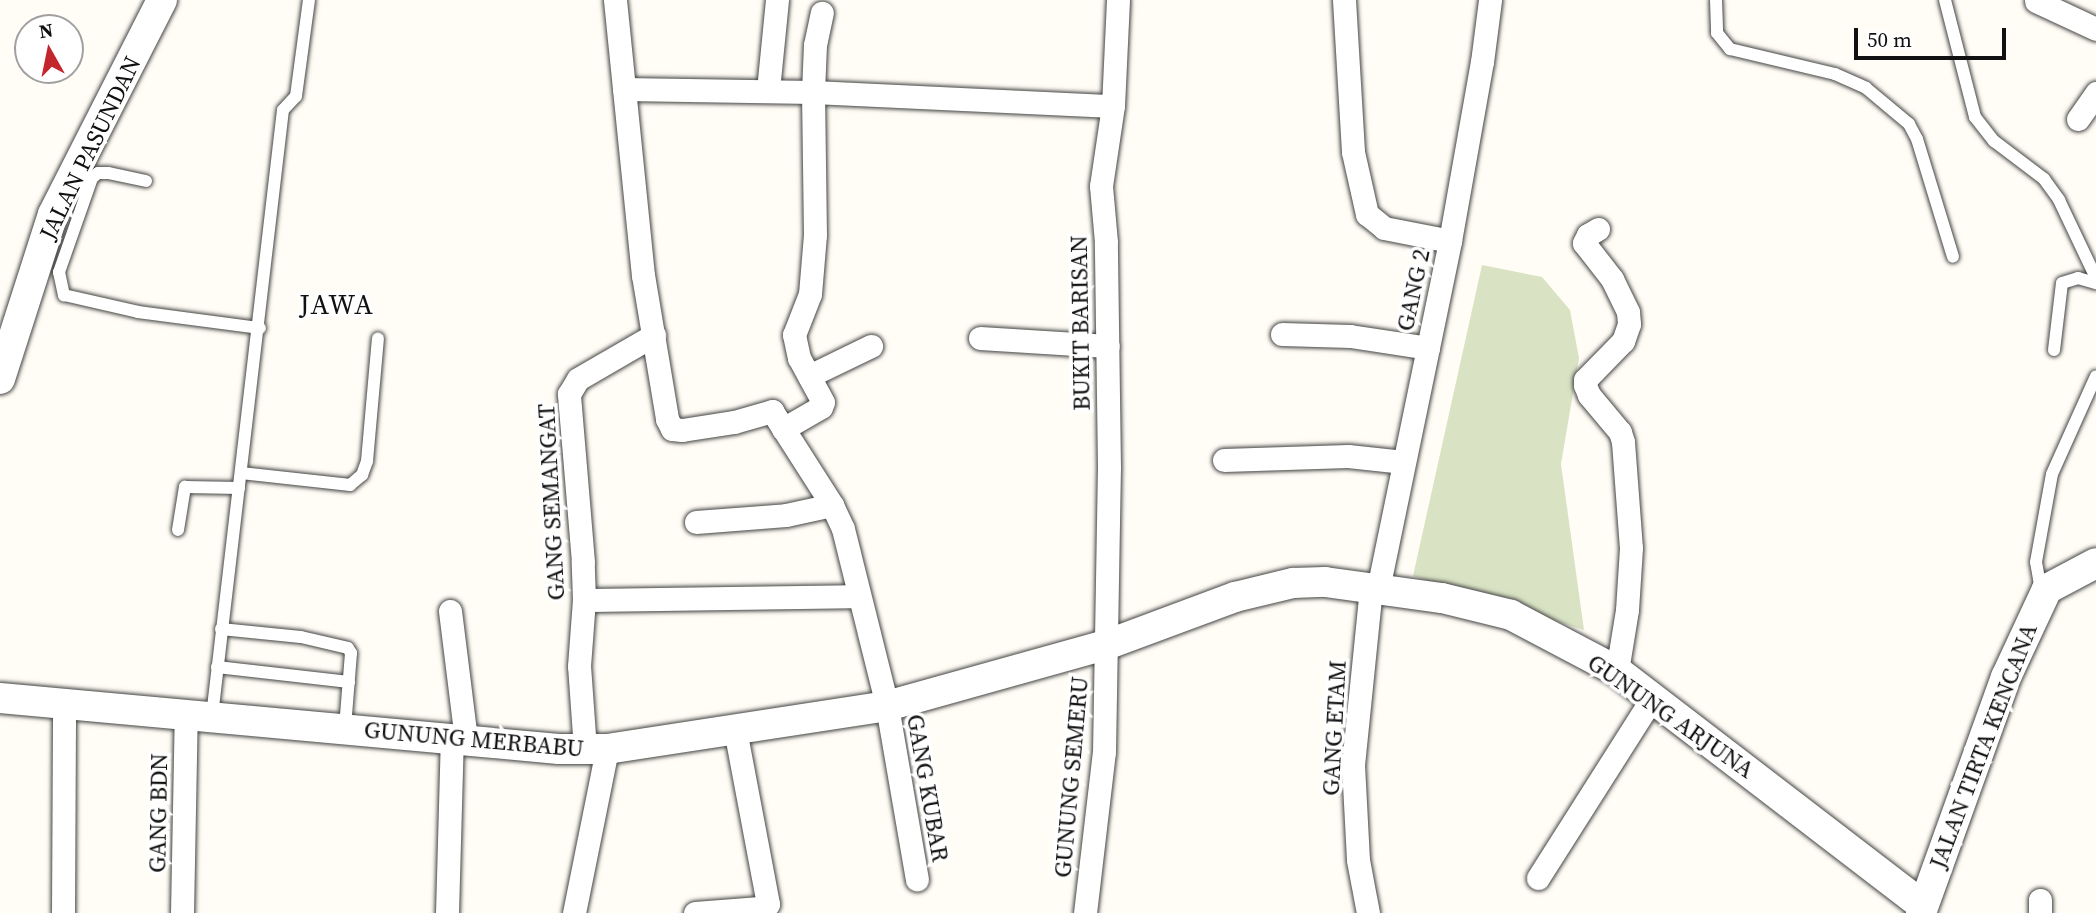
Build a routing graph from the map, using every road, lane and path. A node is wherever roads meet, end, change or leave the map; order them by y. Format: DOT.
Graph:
graph roads {
  1 [pos="162,0"];
  2 [pos="309,0"];
  3 [pos="615,0"];
  4 [pos="777,0"];
  5 [pos="1118,0"];
  6 [pos="1344,0"];
  7 [pos="1490,0"];
  8 [pos="1716,0"];
  9 [pos="1945,0"];
  10 [pos="2036,1"];
  11 [pos="822,13"];
  12 [pos="2096,29"];
  13 [pos="624,89"];
  14 [pos="768,90"];
  15 [pos="813,92"];
  16 [pos="2096,93"];
  17 [pos="1112,106"];
  18 [pos="2078,119"];
  19 [pos="146,181"];
  20 [pos="1598,229"];
  21 [pos="1450,241"];
  22 [pos="1953,257"];
  23 [pos="2096,278"];
  24 [pos="2096,283"];
  25 [pos="260,328"];
  26 [pos="1282,334"];
  27 [pos="654,335"];
  28 [pos="378,338"];
  29 [pos="980,338"];
  30 [pos="871,346"];
  31 [pos="1108,346"];
  32 [pos="1428,348"];
  33 [pos="2054,350"];
  34 [pos="809,376"];
  35 [pos="2096,376"];
  36 [pos="0,379"];
  37 [pos="783,429"];
  38 [pos="1224,460"];
  39 [pos="1405,462"];
  40 [pos="241,473"];
  41 [pos="239,488"];
  42 [pos="832,505"];
  43 [pos="696,522"];
  44 [pos="178,530"];
  45 [pos="2096,563"];
  46 [pos="1375,588"];
  47 [pos="2047,589"];
  48 [pos="858,596"];
  49 [pos="584,600"];
  50 [pos="450,611"];
  51 [pos="221,629"];
  52 [pos="1106,645"];
  53 [pos="217,667"];
  54 [pos="1617,671"];
  55 [pos="349,682"];
  56 [pos="0,698"];
  57 [pos="1651,700"];
  58 [pos="64,703"];
  59 [pos="887,706"];
  60 [pos="199,715"];
  61 [pos="345,728"];
  62 [pos="735,730"];
  63 [pos="459,739"];
  64 [pos="596,749"];
  65 [pos="1538,878"];
  66 [pos="918,879"];
  67 [pos="1921,909"];
  68 [pos="63,913"];
  69 [pos="182,913"];
  70 [pos="447,913"];
  71 [pos="574,913"];
  72 [pos="695,913"];
  73 [pos="1085,913"];
  74 [pos="1368,913"];
  1 -- 36 [label="street, JALAN PASUNDAN"];
  2 -- 25 [label="lane"];
  3 -- 13 [label="street"];
  4 -- 14 [label="street"];
  5 -- 17 [label="street, BUKIT BARISAN"];
  6 -- 21 [label="street"];
  7 -- 21 [label="street, GANG 2"];
  8 -- 22 [label="lane"];
  9 -- 23 [label="lane"];
  10 -- 12 [label="street"];
  11 -- 15 [label="street"];
  13 -- 14 [label="street"];
  13 -- 27 [label="street"];
  14 -- 15 [label="street"];
  15 -- 17 [label="street"];
  15 -- 34 [label="street"];
  16 -- 18 [label="street"];
  17 -- 31 [label="street, BUKIT BARISAN"];
  19 -- 25 [label="lane"];
  20 -- 54 [label="street"];
  21 -- 32 [label="street, GANG 2"];
  24 -- 33 [label="lane"];
  25 -- 40 [label="lane"];
  26 -- 32 [label="street"];
  27 -- 37 [label="street"];
  27 -- 49 [label="street, GANG SEMANGAT"];
  28 -- 40 [label="lane"];
  29 -- 31 [label="street"];
  30 -- 34 [label="street"];
  31 -- 52 [label="street, BUKIT BARISAN"];
  32 -- 39 [label="street, GANG 2"];
  34 -- 37 [label="street"];
  35 -- 47 [label="lane"];
  37 -- 42 [label="street, GANG KUBAR"];
  38 -- 39 [label="street"];
  39 -- 46 [label="street, GANG 2"];
  40 -- 41 [label="lane"];
  41 -- 44 [label="lane"];
  41 -- 51 [label="lane"];
  42 -- 43 [label="street"];
  42 -- 48 [label="street, GANG KUBAR"];
  45 -- 47 [label="street"];
  46 -- 52 [label="street, GUNUNG ARJUNA"];
  46 -- 54 [label="street, GUNUNG ARJUNA"];
  46 -- 74 [label="street, GANG ETAM"];
  47 -- 67 [label="street, JALAN TIRTA KENCANA"];
  48 -- 49 [label="street"];
  48 -- 59 [label="street, GANG KUBAR"];
  49 -- 64 [label="street, GANG SEMANGAT"];
  50 -- 63 [label="street"];
  51 -- 53 [label="lane"];
  51 -- 55 [label="lane"];
  52 -- 59 [label="street, GUNUNG MERBABU"];
  52 -- 73 [label="street, GUNUNG SEMERU"];
  53 -- 55 [label="lane"];
  53 -- 60 [label="lane"];
  54 -- 57 [label="street, GUNUNG ARJUNA"];
  55 -- 61 [label="lane"];
  56 -- 58 [label="street, GUNUNG MERBABU"];
  57 -- 65 [label="street"];
  57 -- 67 [label="street, GUNUNG ARJUNA"];
  58 -- 60 [label="street, GUNUNG MERBABU"];
  58 -- 68 [label="street"];
  59 -- 62 [label="street, GUNUNG MERBABU"];
  59 -- 66 [label="street, GANG KUBAR"];
  60 -- 61 [label="street, GUNUNG MERBABU"];
  60 -- 69 [label="street, GANG BDN"];
  61 -- 63 [label="street, GUNUNG MERBABU"];
  62 -- 64 [label="street, GUNUNG MERBABU"];
  62 -- 72 [label="street"];
  63 -- 64 [label="street, GUNUNG MERBABU"];
  63 -- 70 [label="street"];
  64 -- 71 [label="street, GANG SEMANGAT"];
}
